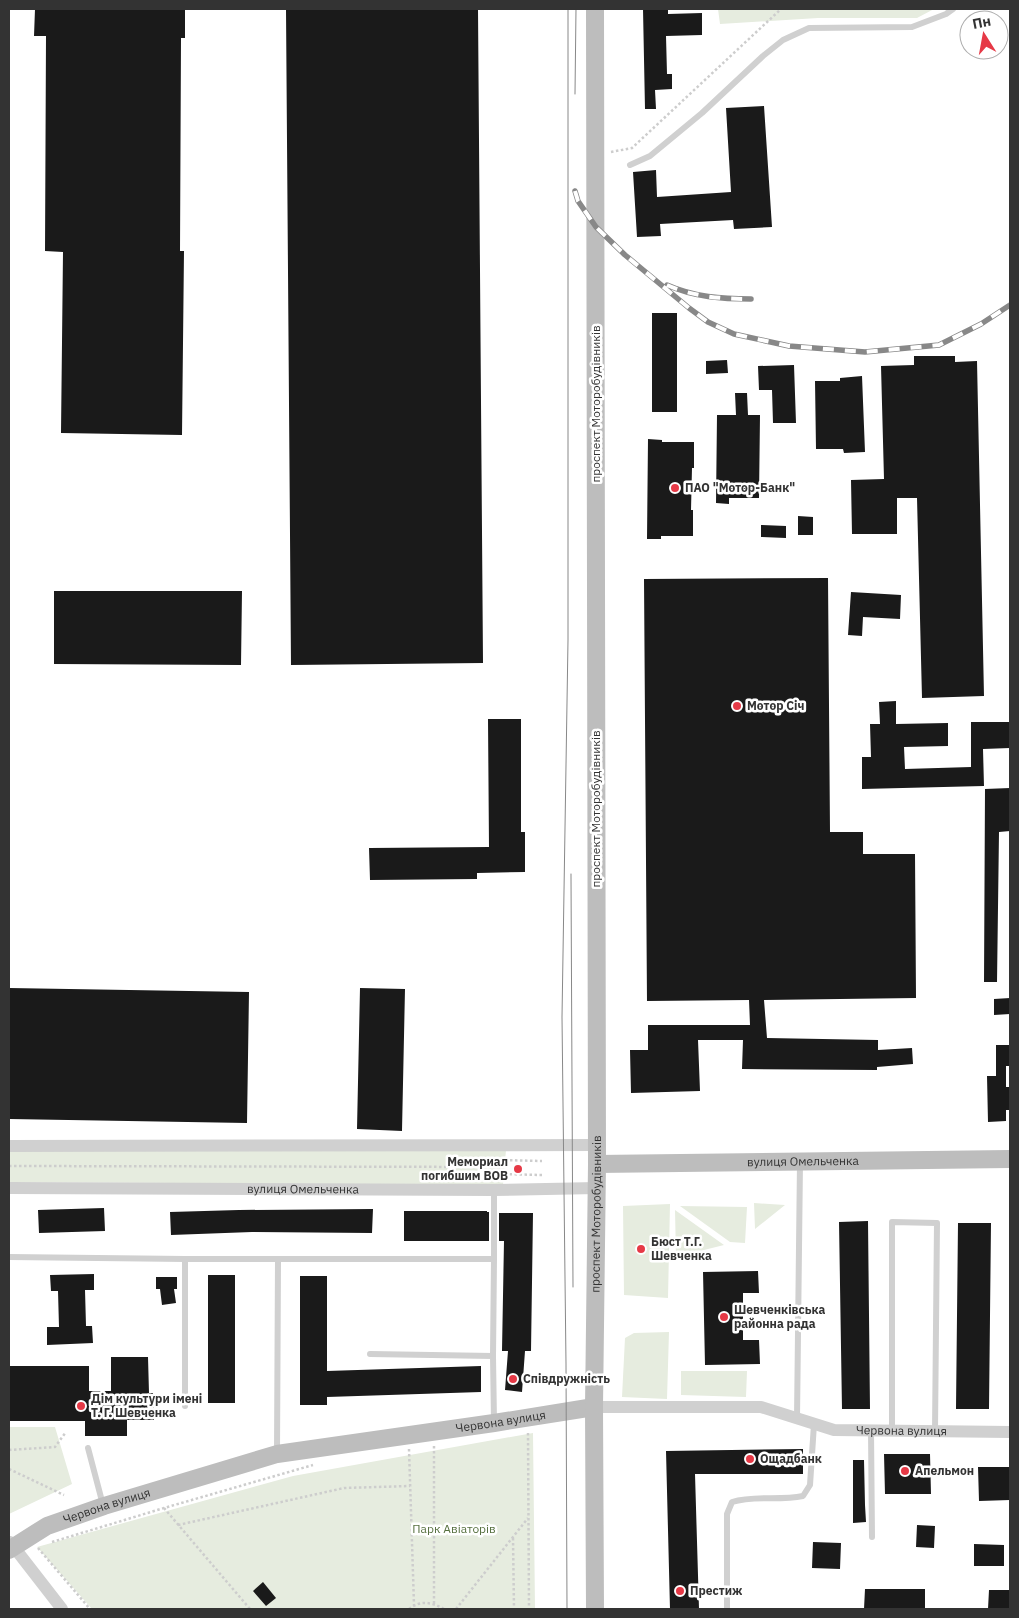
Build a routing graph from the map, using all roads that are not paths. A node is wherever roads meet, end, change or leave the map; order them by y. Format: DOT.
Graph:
graph roads {
  1 [pos="596,9"];
  2 [pos="953,9"];
  3 [pos="630,165"];
  4 [pos="596,1145"];
  5 [pos="9,1146"];
  6 [pos="1010,1159"];
  7 [pos="800,1161"];
  8 [pos="597,1164"];
  9 [pos="9,1188"];
  10 [pos="597,1188"];
  11 [pos="494,1190"];
  12 [pos="9,1257"];
  13 [pos="494,1259"];
  14 [pos="185,1260"];
  15 [pos="278,1260"];
  16 [pos="370,1354"];
  17 [pos="493,1356"];
  18 [pos="185,1406"];
  19 [pos="594,1407"];
  20 [pos="797,1419"];
  21 [pos="494,1423"];
  22 [pos="814,1424"];
  23 [pos="871,1431"];
  24 [pos="892,1431"];
  25 [pos="935,1431"];
  26 [pos="1010,1432"];
  27 [pos="88,1448"];
  28 [pos="277,1454"];
  29 [pos="104,1506"];
  30 [pos="872,1537"];
  31 [pos="10,1546"];
  32 [pos="62,1609"];
  33 [pos="595,1609"];
  34 [pos="727,1609"];
  1 -- 4 [label="main road, проспект Моторобудівників"];
  2 -- 3 [label="lane"];
  4 -- 5 [label="street"];
  4 -- 8 [label="main road, проспект Моторобудівників"];
  6 -- 7 [label="main road, вулиця Омельченка"];
  7 -- 8 [label="main road, вулиця Омельченка"];
  7 -- 20 [label="lane"];
  8 -- 10 [label="main road, проспект Моторобудівників"];
  9 -- 11 [label="street, вулиця Омельченка"];
  10 -- 11 [label="street, вулиця Омельченка"];
  10 -- 19 [label="main road, проспект Моторобудівників"];
  11 -- 13 [label="lane"];
  12 -- 14 [label="lane"];
  13 -- 15 [label="lane"];
  13 -- 17 [label="lane"];
  14 -- 15 [label="lane"];
  14 -- 18 [label="lane"];
  15 -- 28 [label="lane"];
  16 -- 17 [label="lane"];
  17 -- 21 [label="lane"];
  19 -- 20 [label="street, Червона вулиця"];
  19 -- 21 [label="main road, Червона вулиця"];
  19 -- 33 [label="main road, проспект Моторобудівників"];
  20 -- 22 [label="street, Червона вулиця"];
  21 -- 28 [label="main road, Червона вулиця"];
  22 -- 23 [label="street, Червона вулиця"];
  22 -- 34 [label="lane"];
  23 -- 24 [label="street, Червона вулиця"];
  23 -- 30 [label="lane"];
  24 -- 25 [label="street, Червона вулиця"];
  24 -- 25 [label="lane"];
  25 -- 26 [label="street, Червона вулиця"];
  27 -- 29 [label="lane"];
  28 -- 29 [label="main road, Червона вулиця"];
  29 -- 31 [label="main road, Червона вулиця"];
  31 -- 32 [label="street"];
}
